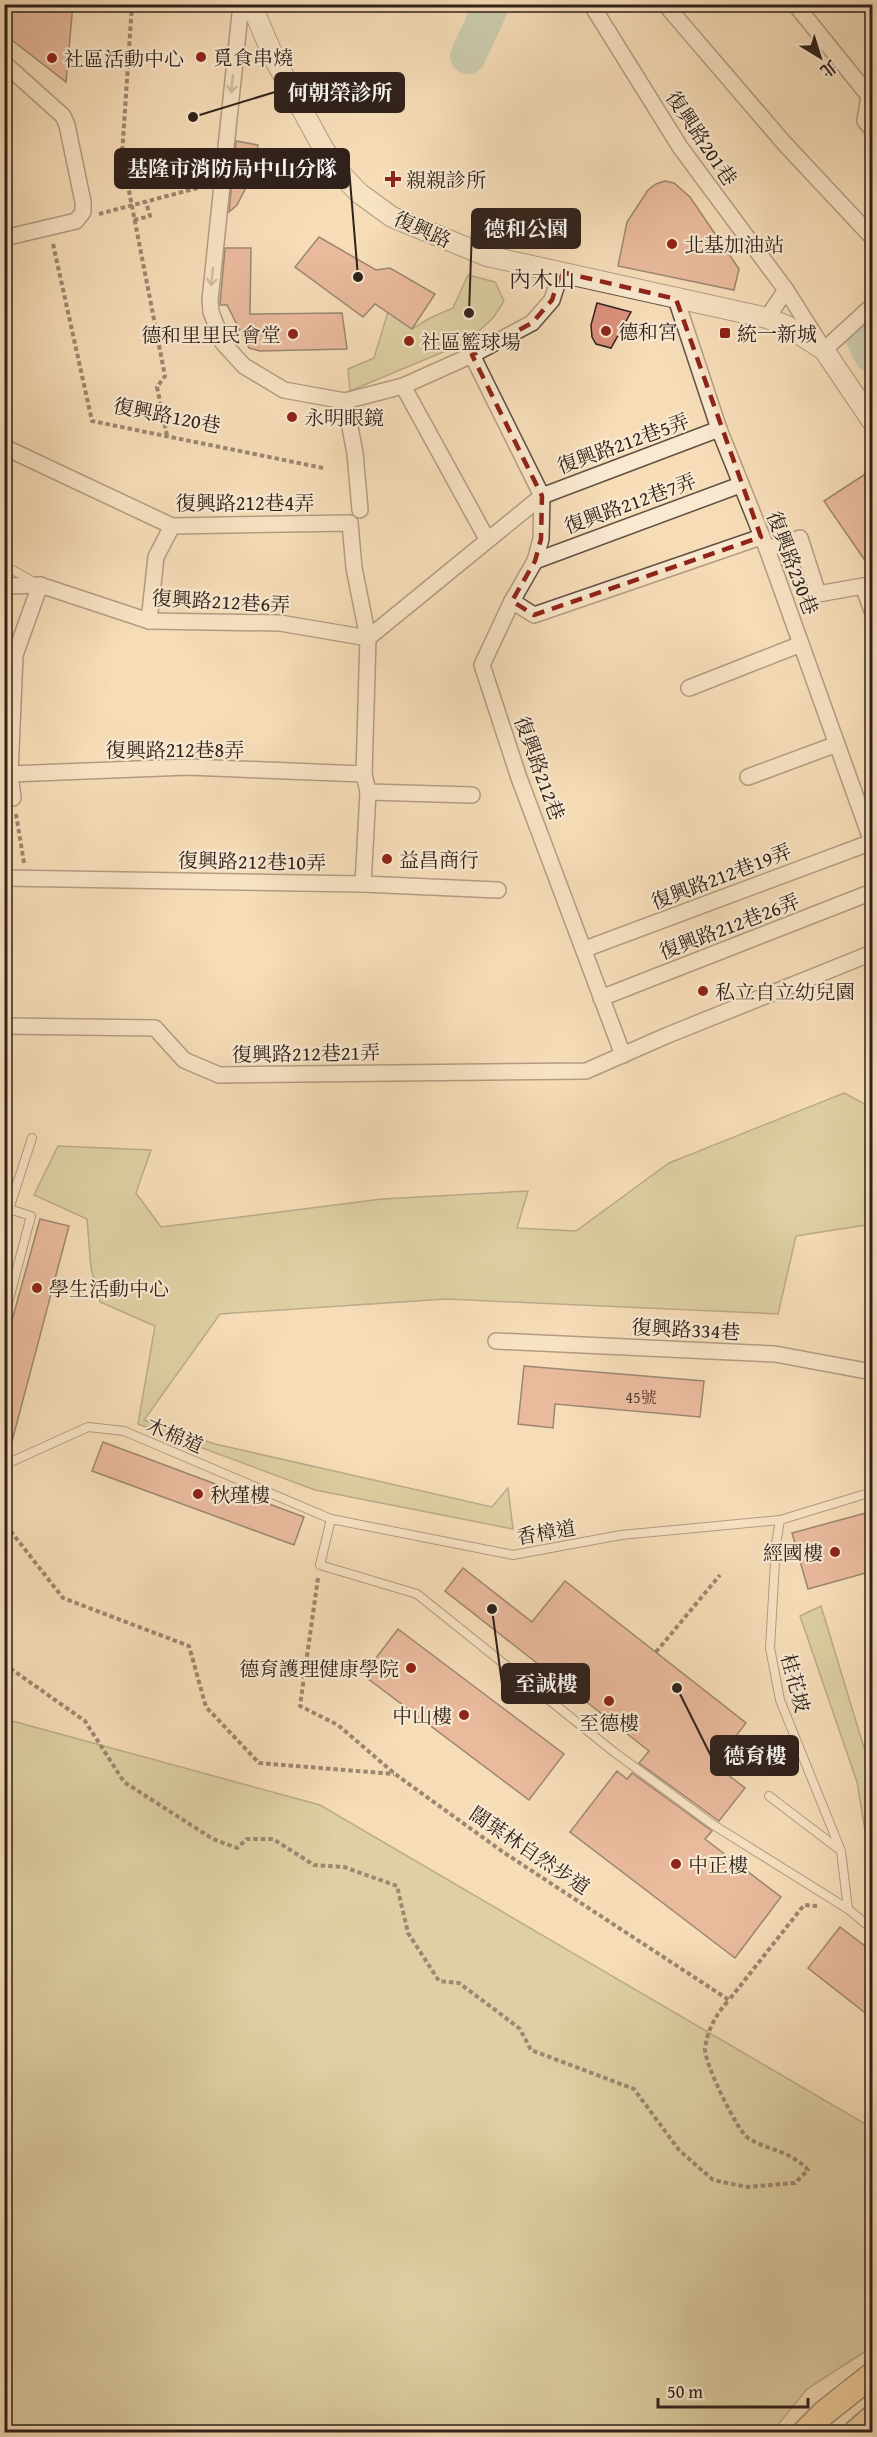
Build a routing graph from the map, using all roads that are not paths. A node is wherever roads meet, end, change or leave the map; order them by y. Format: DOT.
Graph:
graph roads {
  1 [pos="241,4"];
  2 [pos="251,4"];
  3 [pos="591,4"];
  4 [pos="669,4"];
  5 [pos="795,4"];
  6 [pos="4,63"];
  7 [pos="871,94"];
  8 [pos="873,129"];
  9 [pos="4,216"];
  10 [pos="7,237"];
  11 [pos="873,237"];
  12 [pos="561,272"];
  13 [pos="786,290"];
  14 [pos="676,299"];
  15 [pos="873,306"];
  16 [pos="767,318"];
  17 [pos="825,350"];
  18 [pos="472,355"];
  19 [pos="403,386"];
  20 [pos="345,401"];
  21 [pos="873,421"];
  22 [pos="719,429"];
  23 [pos="4,447"];
  24 [pos="740,485"];
  25 [pos="542,496"];
  26 [pos="360,510"];
  27 [pos="172,526"];
  28 [pos="487,539"];
  29 [pos="764,543"];
  30 [pos="535,561"];
  31 [pos="4,565"];
  32 [pos="40,585"];
  33 [pos="4,586"];
  34 [pos="512,601"];
  35 [pos="873,611"];
  36 [pos="149,621"];
  37 [pos="368,638"];
  38 [pos="801,644"];
  39 [pos="689,688"];
  40 [pos="837,744"];
  41 [pos="10,774"];
  42 [pos="364,774"];
  43 [pos="748,777"];
  44 [pos="368,792"];
  45 [pos="472,795"];
  46 [pos="9,798"];
  47 [pos="872,842"];
  48 [pos="4,878"];
  49 [pos="363,885"];
  50 [pos="498,890"];
  51 [pos="873,892"];
  52 [pos="585,950"];
  53 [pos="873,953"];
  54 [pos="601,998"];
  55 [pos="4,1026"];
  56 [pos="623,1055"];
  57 [pos="32,1138"];
  58 [pos="4,1318"];
  59 [pos="496,1341"];
  60 [pos="873,1372"];
  61 [pos="4,1465"];
  62 [pos="873,1492"];
  63 [pos="331,1519"];
  64 [pos="780,1520"];
  65 [pos="769,1796"];
  66 [pos="841,1851"];
  67 [pos="848,1909"];
  68 [pos="873,1929"];
  69 [pos="873,2375"];
  70 [pos="873,2418"];
  71 [pos="805,2433"];
  72 [pos="856,2433"];
  1 -- 20 [label="street, one-way"];
  2 -- 12 [label="street, 復興路"];
  3 -- 13 [label="street, 復興路201巷"];
  4 -- 11 [label="street"];
  5 -- 7 [label="street"];
  6 -- 10 [label="street"];
  7 -- 8 [label="street"];
  9 -- 10 [label="lane"];
  12 -- 14 [label="street, 復興路"];
  12 -- 18 [label="street"];
  13 -- 16 [label="street"];
  13 -- 17 [label="street, 復興路201巷"];
  14 -- 16 [label="street, 復興路"];
  14 -- 22 [label="street, 復興路230巷"];
  15 -- 17 [label="street"];
  16 -- 17 [label="street, 復興路"];
  17 -- 21 [label="street, 復興路"];
  18 -- 19 [label="street"];
  18 -- 25 [label="street, 復興路212巷"];
  19 -- 20 [label="street"];
  19 -- 28 [label="street"];
  20 -- 26 [label="street"];
  22 -- 24 [label="street, 復興路230巷"];
  22 -- 25 [label="street, 復興路212巷5弄"];
  23 -- 27 [label="street, 復興路212巷4弄"];
  24 -- 29 [label="street, 復興路230巷"];
  24 -- 30 [label="street, 復興路212巷7弄"];
  25 -- 28 [label="street"];
  25 -- 30 [label="street, 復興路212巷"];
  27 -- 36 [label="street"];
  27 -- 37 [label="street, 復興路212巷4弄"];
  28 -- 37 [label="street"];
  29 -- 34 [label="street"];
  29 -- 35 [label="street"];
  29 -- 38 [label="street, 復興路230巷"];
  30 -- 34 [label="street, 復興路212巷"];
  31 -- 32 [label="lane, 復興路212巷6弄"];
  32 -- 33 [label="street"];
  32 -- 36 [label="street, 復興路212巷6弄"];
  32 -- 41 [label="street"];
  34 -- 52 [label="street, 復興路212巷"];
  36 -- 37 [label="street, 復興路212巷6弄"];
  37 -- 42 [label="street"];
  38 -- 39 [label="street"];
  38 -- 40 [label="street, 復興路230巷"];
  40 -- 43 [label="street"];
  40 -- 47 [label="street, 復興路230巷"];
  41 -- 42 [label="street, 復興路212巷8弄"];
  41 -- 46 [label="street"];
  42 -- 44 [label="street"];
  44 -- 45 [label="street"];
  44 -- 49 [label="street"];
  47 -- 52 [label="street, 復興路212巷19弄"];
  48 -- 49 [label="street, 復興路212巷10弄"];
  49 -- 50 [label="street, 復興路212巷10弄"];
  51 -- 54 [label="street, 復興路212巷26弄"];
  52 -- 54 [label="street, 復興路212巷"];
  53 -- 56 [label="street"];
  54 -- 56 [label="street, 復興路212巷"];
  55 -- 56 [label="street, 復興路212巷21弄"];
  57 -- 58 [label="lane"];
  59 -- 60 [label="street, 復興路334巷"];
  61 -- 63 [label="lane, 木棉道"];
  62 -- 64 [label="lane"];
  63 -- 64 [label="lane, 香樟道"];
  63 -- 67 [label="lane"];
  64 -- 66 [label="lane, 桂花坡"];
  65 -- 66 [label="lane"];
  66 -- 67 [label="lane, 桂花坡"];
  67 -- 68 [label="lane"];
  69 -- 71 [label="main road"];
  70 -- 72 [label="main road"];
}
